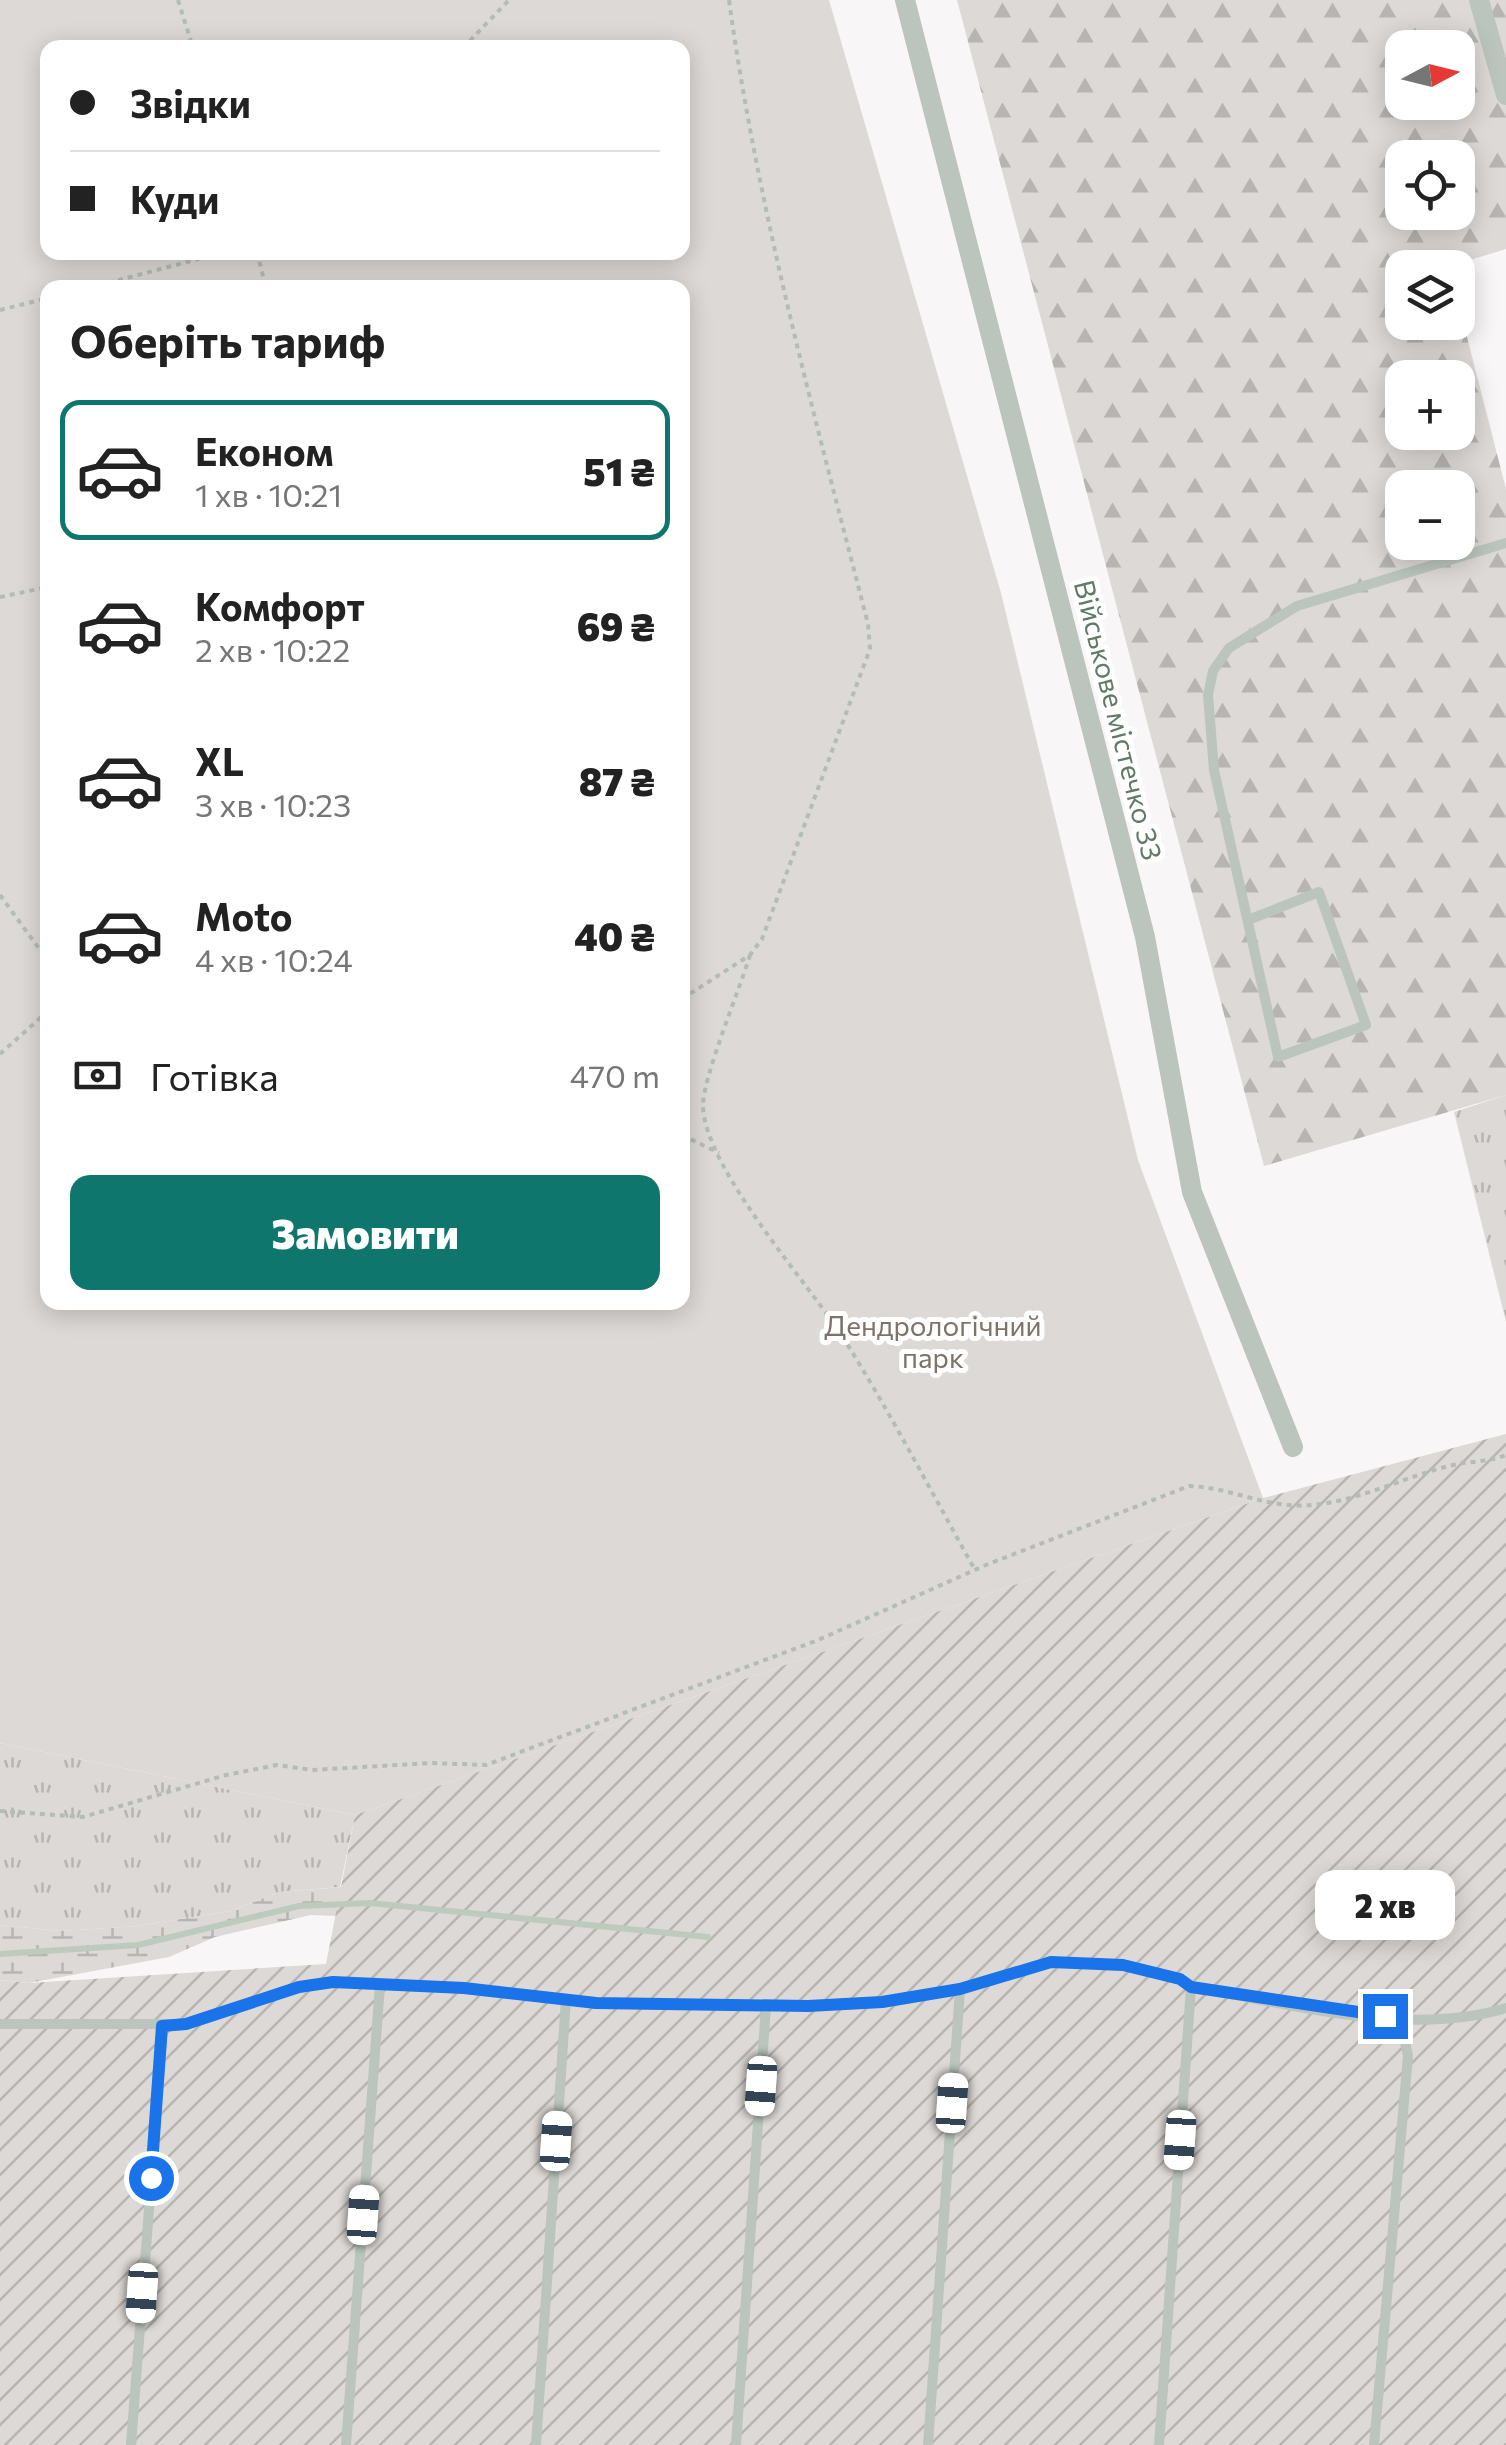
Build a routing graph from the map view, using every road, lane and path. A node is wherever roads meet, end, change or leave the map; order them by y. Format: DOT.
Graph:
graph roads {
  1 [pos="178,0"];
  2 [pos="509,0"];
  3 [pos="729,0"];
  4 [pos="905,0"];
  5 [pos="1479,0"];
  6 [pos="190,40"];
  7 [pos="471,40"];
  8 [pos="1506,96"];
  9 [pos="195,260"];
  10 [pos="119,280"];
  11 [pos="40,300"];
  12 [pos="0,310"];
  13 [pos="1506,543"];
  14 [pos="40,588"];
  15 [pos="0,597"];
  16 [pos="0,895"];
  17 [pos="1248,920"];
  18 [pos="40,951"];
  19 [pos="750,956"];
  20 [pos="690,994"];
  21 [pos="40,1017"];
  22 [pos="0,1054"];
  23 [pos="690,1140"];
  24 [pos="720,1153"];
  25 [pos="1293,1448"];
  26 [pos="1506,1455"];
  27 [pos="975,1570"];
  28 [pos="0,1811"];
  29 [pos="380,1985"];
  30 [pos="1191,1987"];
  31 [pos="960,1989"];
  32 [pos="566,1999"];
  33 [pos="766,2006"];
  34 [pos="1506,2008"];
  35 [pos="1385,2016"];
  36 [pos="0,2024"];
  37 [pos="162,2026"];
  38 [pos="131,2445"];
  39 [pos="346,2445"];
  40 [pos="536,2445"];
  41 [pos="736,2445"];
  42 [pos="928,2445"];
  43 [pos="1159,2445"];
  44 [pos="1374,2445"];
  1 -- 6 [label="path"];
  2 -- 7 [label="path"];
  3 -- 19 [label="path"];
  4 -- 25 [label="street, Військове містечко 33"];
  5 -- 8 [label="street"];
  9 -- 10 [label="path"];
  11 -- 12 [label="path"];
  13 -- 17 [label="lane"];
  14 -- 15 [label="path"];
  16 -- 18 [label="path"];
  17 -- 17 [label="lane"];
  19 -- 20 [label="path"];
  19 -- 24 [label="path"];
  21 -- 22 [label="path"];
  23 -- 24 [label="path"];
  24 -- 27 [label="path"];
  26 -- 27 [label="path"];
  27 -- 28 [label="path"];
  29 -- 32 [label="lane"];
  29 -- 37 [label="lane"];
  29 -- 39 [label="lane"];
  30 -- 31 [label="lane"];
  30 -- 35 [label="lane"];
  30 -- 43 [label="lane"];
  31 -- 33 [label="lane"];
  31 -- 42 [label="lane"];
  32 -- 33 [label="lane"];
  32 -- 40 [label="lane"];
  33 -- 41 [label="lane"];
  34 -- 35 [label="lane"];
  35 -- 44 [label="lane"];
  36 -- 37 [label="lane"];
  37 -- 38 [label="lane"];
}
